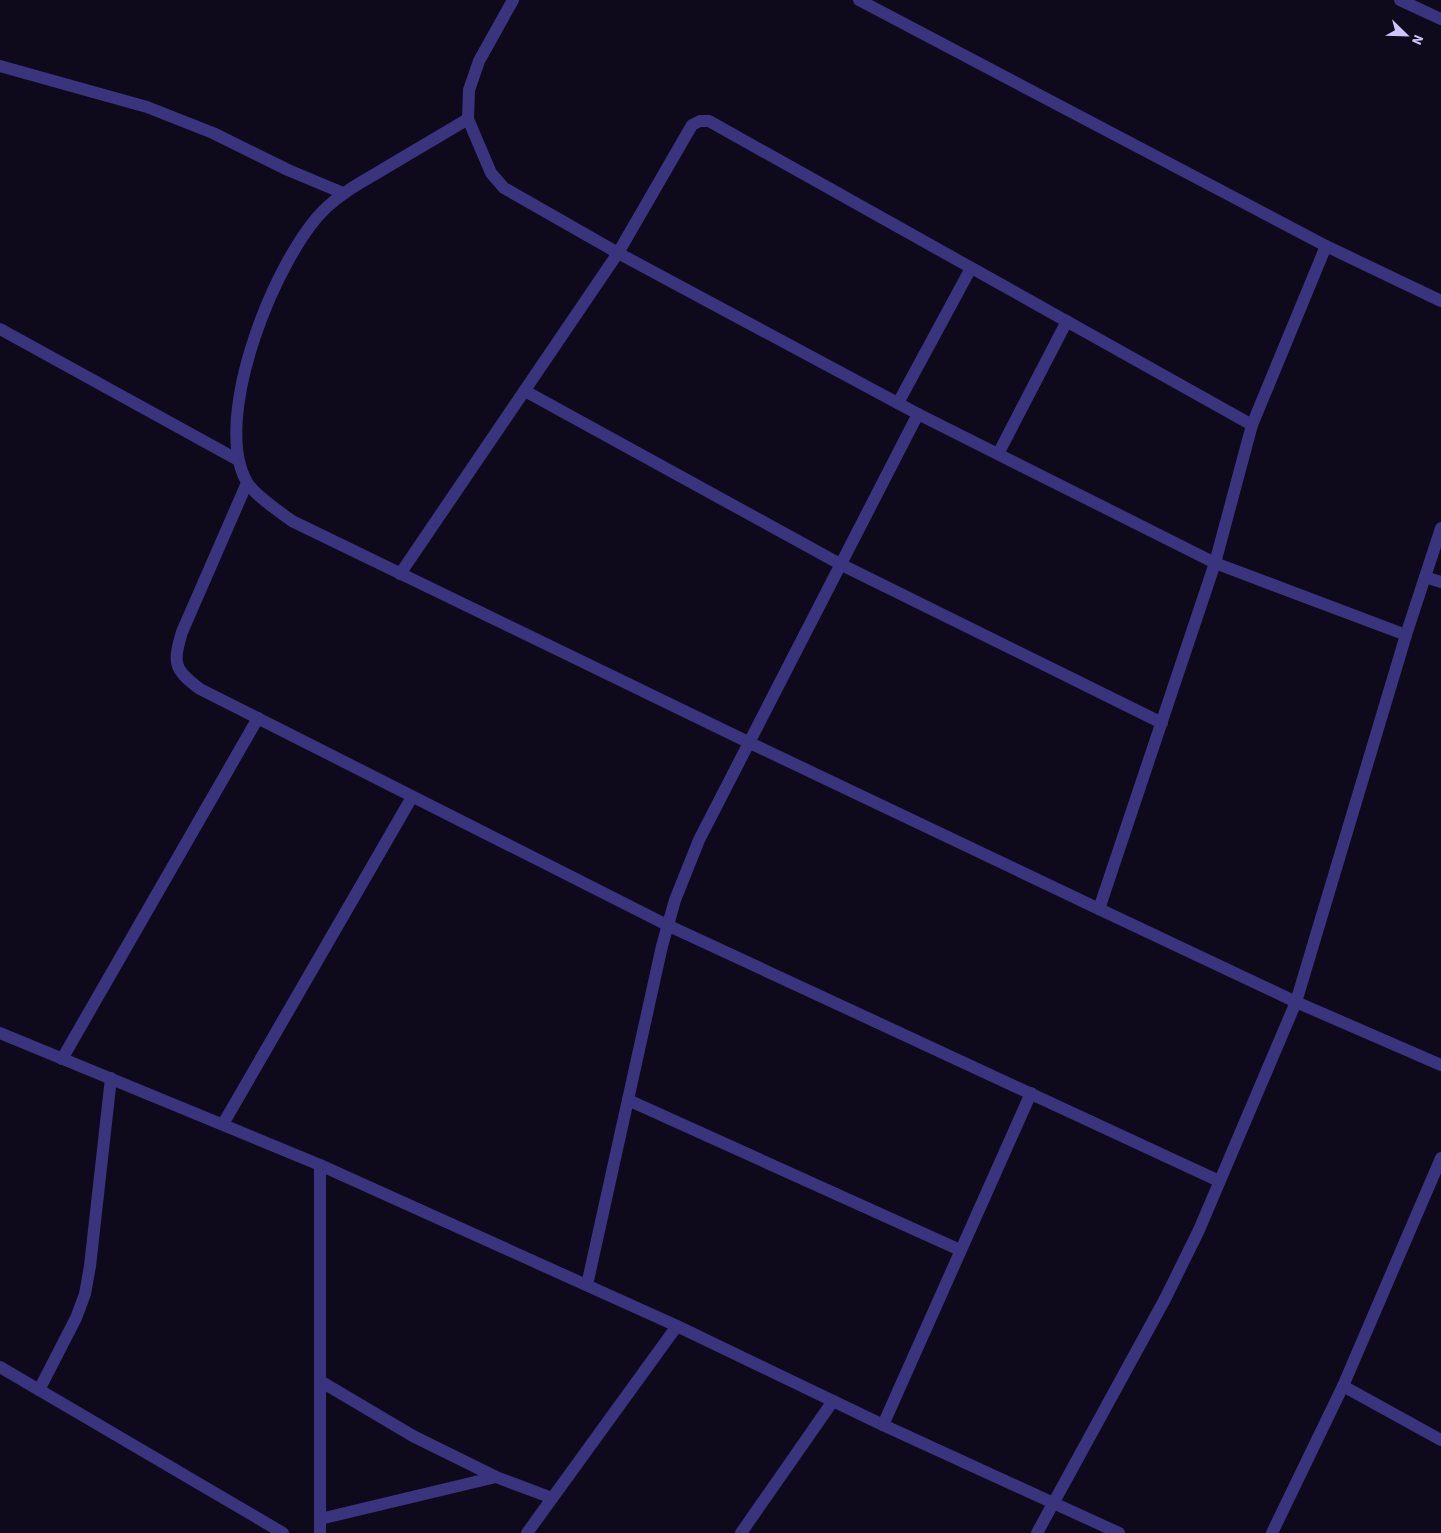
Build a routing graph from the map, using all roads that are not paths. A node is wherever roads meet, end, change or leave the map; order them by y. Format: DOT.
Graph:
graph roads {
  1 [pos="513,0"];
  2 [pos="859,0"];
  3 [pos="1400,0"];
  4 [pos="1441,19"];
  5 [pos="0,66"];
  6 [pos="468,120"];
  7 [pos="344,193"];
  8 [pos="1326,246"];
  9 [pos="618,254"];
  10 [pos="972,268"];
  11 [pos="1441,301"];
  12 [pos="1068,322"];
  13 [pos="0,329"];
  14 [pos="525,391"];
  15 [pos="898,404"];
  16 [pos="918,414"];
  17 [pos="1252,425"];
  18 [pos="998,454"];
  19 [pos="238,460"];
  20 [pos="247,483"];
  21 [pos="1441,528"];
  22 [pos="1215,563"];
  23 [pos="840,564"];
  24 [pos="400,574"];
  25 [pos="1425,577"];
  26 [pos="1441,582"];
  27 [pos="1406,635"];
  28 [pos="258,718"];
  29 [pos="1162,723"];
  30 [pos="748,742"];
  31 [pos="412,797"];
  32 [pos="1099,909"];
  33 [pos="667,925"];
  34 [pos="1296,1002"];
  35 [pos="0,1033"];
  36 [pos="62,1058"];
  37 [pos="1441,1065"];
  38 [pos="111,1078"];
  39 [pos="1031,1094"];
  40 [pos="628,1100"];
  41 [pos="223,1124"];
  42 [pos="1441,1158"];
  43 [pos="320,1165"];
  44 [pos="1219,1180"];
  45 [pos="960,1250"];
  46 [pos="587,1285"];
  47 [pos="677,1326"];
  48 [pos="0,1366"];
  49 [pos="320,1381"];
  50 [pos="1343,1386"];
  51 [pos="39,1390"];
  52 [pos="833,1401"];
  53 [pos="883,1425"];
  54 [pos="1441,1440"];
  55 [pos="496,1477"];
  56 [pos="552,1498"];
  57 [pos="1054,1503"];
  58 [pos="320,1519"];
  59 [pos="283,1533"];
  60 [pos="320,1533"];
  61 [pos="527,1533"];
  62 [pos="741,1533"];
  63 [pos="1037,1533"];
  64 [pos="1119,1533"];
  65 [pos="1272,1533"];
  1 -- 6 [label="street"];
  2 -- 8 [label="street"];
  3 -- 4 [label="street"];
  5 -- 7 [label="street"];
  6 -- 7 [label="street"];
  6 -- 9 [label="street"];
  7 -- 19 [label="street"];
  8 -- 11 [label="street"];
  8 -- 17 [label="street"];
  9 -- 10 [label="street"];
  9 -- 14 [label="street"];
  9 -- 15 [label="street"];
  10 -- 12 [label="street"];
  10 -- 15 [label="street"];
  12 -- 17 [label="street"];
  12 -- 18 [label="street"];
  13 -- 19 [label="street"];
  14 -- 23 [label="street"];
  14 -- 24 [label="street"];
  15 -- 16 [label="street"];
  16 -- 18 [label="street"];
  16 -- 23 [label="street"];
  17 -- 22 [label="street"];
  18 -- 22 [label="street"];
  19 -- 20 [label="street"];
  20 -- 24 [label="street"];
  20 -- 28 [label="street"];
  21 -- 25 [label="street"];
  22 -- 27 [label="street"];
  22 -- 29 [label="street"];
  23 -- 29 [label="street"];
  23 -- 30 [label="street"];
  24 -- 30 [label="street"];
  25 -- 26 [label="street"];
  25 -- 27 [label="street"];
  27 -- 34 [label="street"];
  28 -- 31 [label="street"];
  28 -- 36 [label="street"];
  29 -- 32 [label="street"];
  30 -- 32 [label="street"];
  30 -- 33 [label="street"];
  31 -- 33 [label="street"];
  31 -- 41 [label="street"];
  32 -- 34 [label="street"];
  33 -- 39 [label="street"];
  33 -- 40 [label="street"];
  34 -- 37 [label="street"];
  34 -- 44 [label="street"];
  35 -- 36 [label="street"];
  36 -- 38 [label="street"];
  38 -- 41 [label="street"];
  38 -- 51 [label="street"];
  39 -- 44 [label="street"];
  39 -- 45 [label="street"];
  40 -- 45 [label="street"];
  40 -- 46 [label="street"];
  41 -- 43 [label="street"];
  42 -- 50 [label="street"];
  43 -- 46 [label="street"];
  43 -- 49 [label="street"];
  44 -- 57 [label="street"];
  45 -- 53 [label="street"];
  46 -- 47 [label="street"];
  47 -- 52 [label="street"];
  47 -- 56 [label="street"];
  48 -- 51 [label="street"];
  49 -- 55 [label="street"];
  49 -- 58 [label="street"];
  50 -- 54 [label="street"];
  50 -- 65 [label="street"];
  51 -- 59 [label="street"];
  52 -- 53 [label="street"];
  52 -- 62 [label="street"];
  53 -- 57 [label="street"];
  55 -- 56 [label="street"];
  55 -- 58 [label="street"];
  56 -- 61 [label="street"];
  57 -- 63 [label="street"];
  57 -- 64 [label="street"];
  58 -- 60 [label="street"];
}
